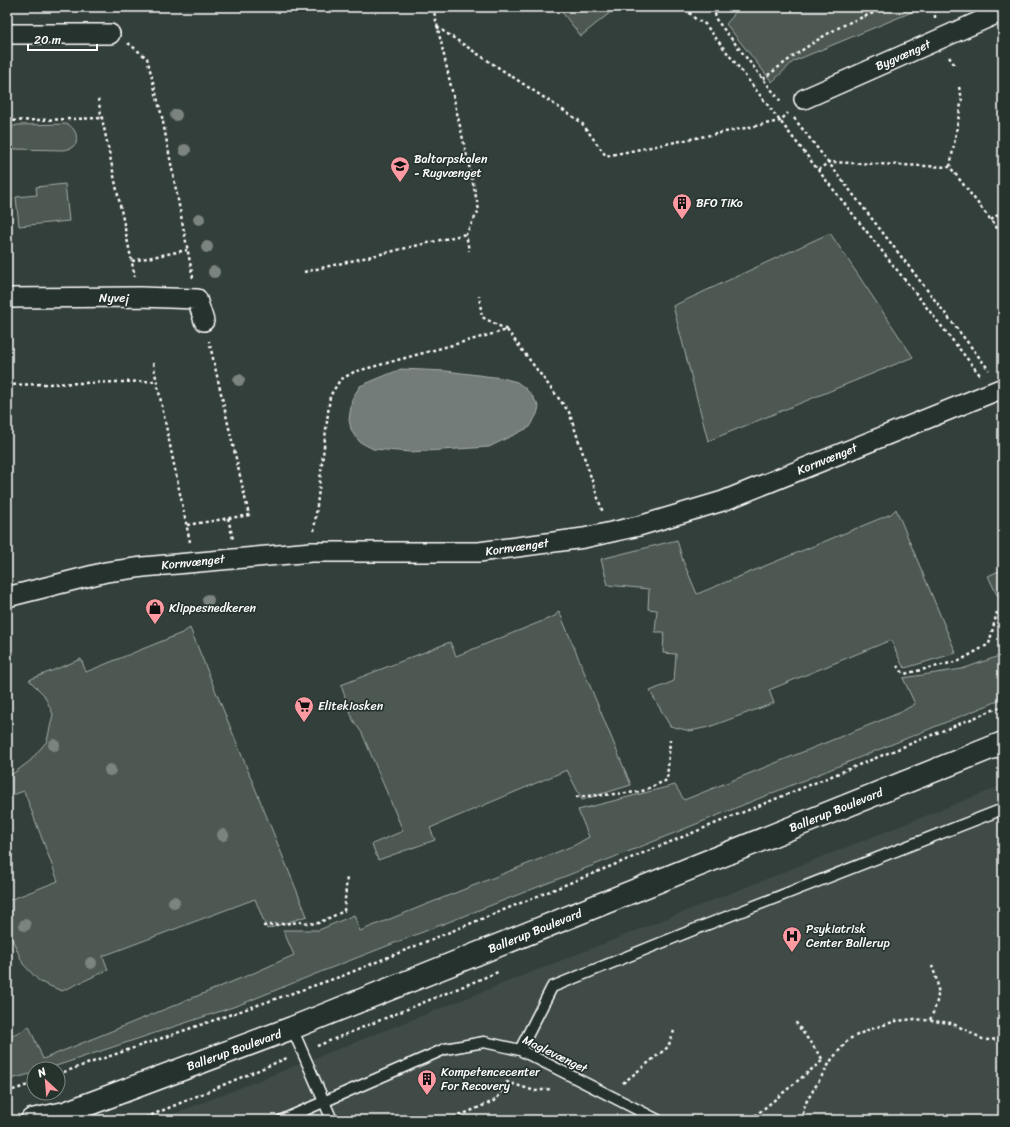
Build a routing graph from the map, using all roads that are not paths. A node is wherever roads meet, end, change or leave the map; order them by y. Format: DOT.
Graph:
graph roads {
  1 [pos="1003,11"];
  2 [pos="7,34"];
  3 [pos="110,34"];
  4 [pos="804,99"];
  5 [pos="7,298"];
  6 [pos="204,321"];
  7 [pos="998,390"];
  8 [pos="7,597"];
  9 [pos="1003,743"];
  10 [pos="1003,809"];
  11 [pos="292,1028"];
  12 [pos="520,1050"];
  13 [pos="324,1101"];
  14 [pos="58,1116"];
  15 [pos="32,1120"];
  16 [pos="282,1120"];
  17 [pos="332,1120"];
  18 [pos="658,1120"];
  1 -- 4 [label="street, Bygvænget"];
  2 -- 3 [label="street"];
  5 -- 6 [label="street, Nyvej"];
  7 -- 8 [label="street, Kornvænget"];
  9 -- 11 [label="street, Ballerup Boulevard"];
  10 -- 12 [label="lane"];
  11 -- 13 [label="lane"];
  11 -- 14 [label="street, Ballerup Boulevard"];
  12 -- 13 [label="lane, Maglevænget"];
  12 -- 18 [label="lane, Maglevænget"];
  13 -- 16 [label="lane, Maglevænget"];
  13 -- 17 [label="lane"];
  14 -- 15 [label="street, Ballerup Boulevard"];
}
